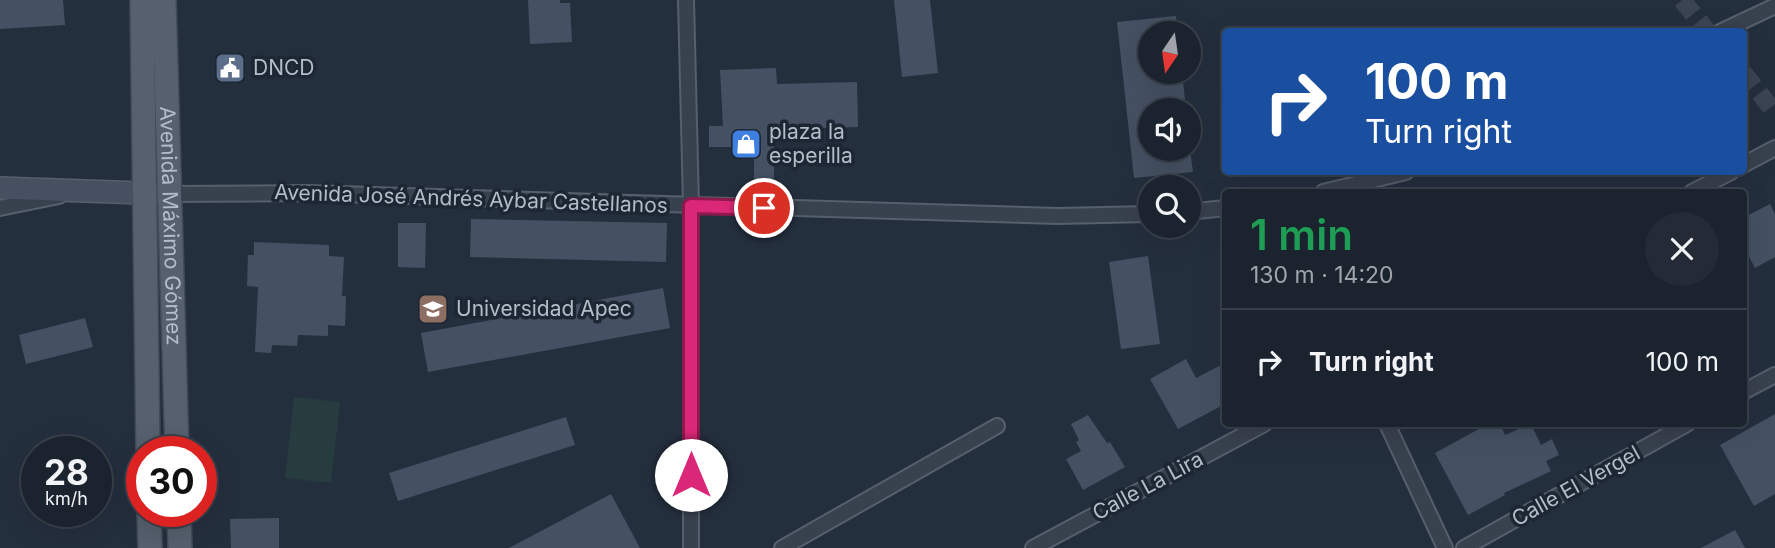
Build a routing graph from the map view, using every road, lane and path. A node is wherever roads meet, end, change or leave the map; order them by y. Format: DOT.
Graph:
graph roads {
  1 [pos="142,0"];
  2 [pos="164,0"];
  3 [pos="686,0"];
  4 [pos="1775,6"];
  5 [pos="1728,28"];
  6 [pos="1775,148"];
  7 [pos="1747,163"];
  8 [pos="1394,175"];
  9 [pos="1725,175"];
  10 [pos="0,188"];
  11 [pos="1335,189"];
  12 [pos="1698,189"];
  13 [pos="84,191"];
  14 [pos="144,194"];
  15 [pos="170,194"];
  16 [pos="691,206"];
  17 [pos="0,208"];
  18 [pos="1222,208"];
  19 [pos="1201,211"];
  20 [pos="1138,214"];
  21 [pos="1775,374"];
  22 [pos="1747,390"];
  23 [pos="997,426"];
  24 [pos="1258,427"];
  25 [pos="1388,427"];
  26 [pos="1682,427"];
  27 [pos="148,436"];
  28 [pos="177,436"];
  29 [pos="149,527"];
  30 [pos="179,527"];
  31 [pos="150,548"];
  32 [pos="180,548"];
  33 [pos="691,548"];
  34 [pos="782,548"];
  35 [pos="1033,548"];
  36 [pos="1445,548"];
  37 [pos="1464,548"];
  1 -- 14 [label="main road, Avenida Máximo Gómez"];
  2 -- 15 [label="main road, Avenida Máximo Gómez"];
  3 -- 16 [label="street"];
  4 -- 5 [label="street"];
  6 -- 7 [label="street"];
  8 -- 11 [label="street"];
  9 -- 12 [label="street"];
  10 -- 13 [label="main road"];
  13 -- 14 [label="main road"];
  13 -- 17 [label="street"];
  14 -- 15 [label="main road"];
  14 -- 27 [label="main road, Avenida Máximo Gómez"];
  15 -- 16 [label="street, Avenida José Andrés Aybar Castellanos"];
  15 -- 28 [label="main road, Avenida Máximo Gómez"];
  16 -- 20 [label="street, Avenida José Andrés Aybar Castellanos"];
  16 -- 33 [label="street"];
  18 -- 19 [label="street"];
  21 -- 22 [label="street"];
  23 -- 34 [label="street"];
  24 -- 35 [label="street, Calle La Lira"];
  25 -- 36 [label="street"];
  26 -- 37 [label="street, Calle El Vergel"];
  29 -- 31 [label="main road"];
  30 -- 32 [label="main road"];
}
